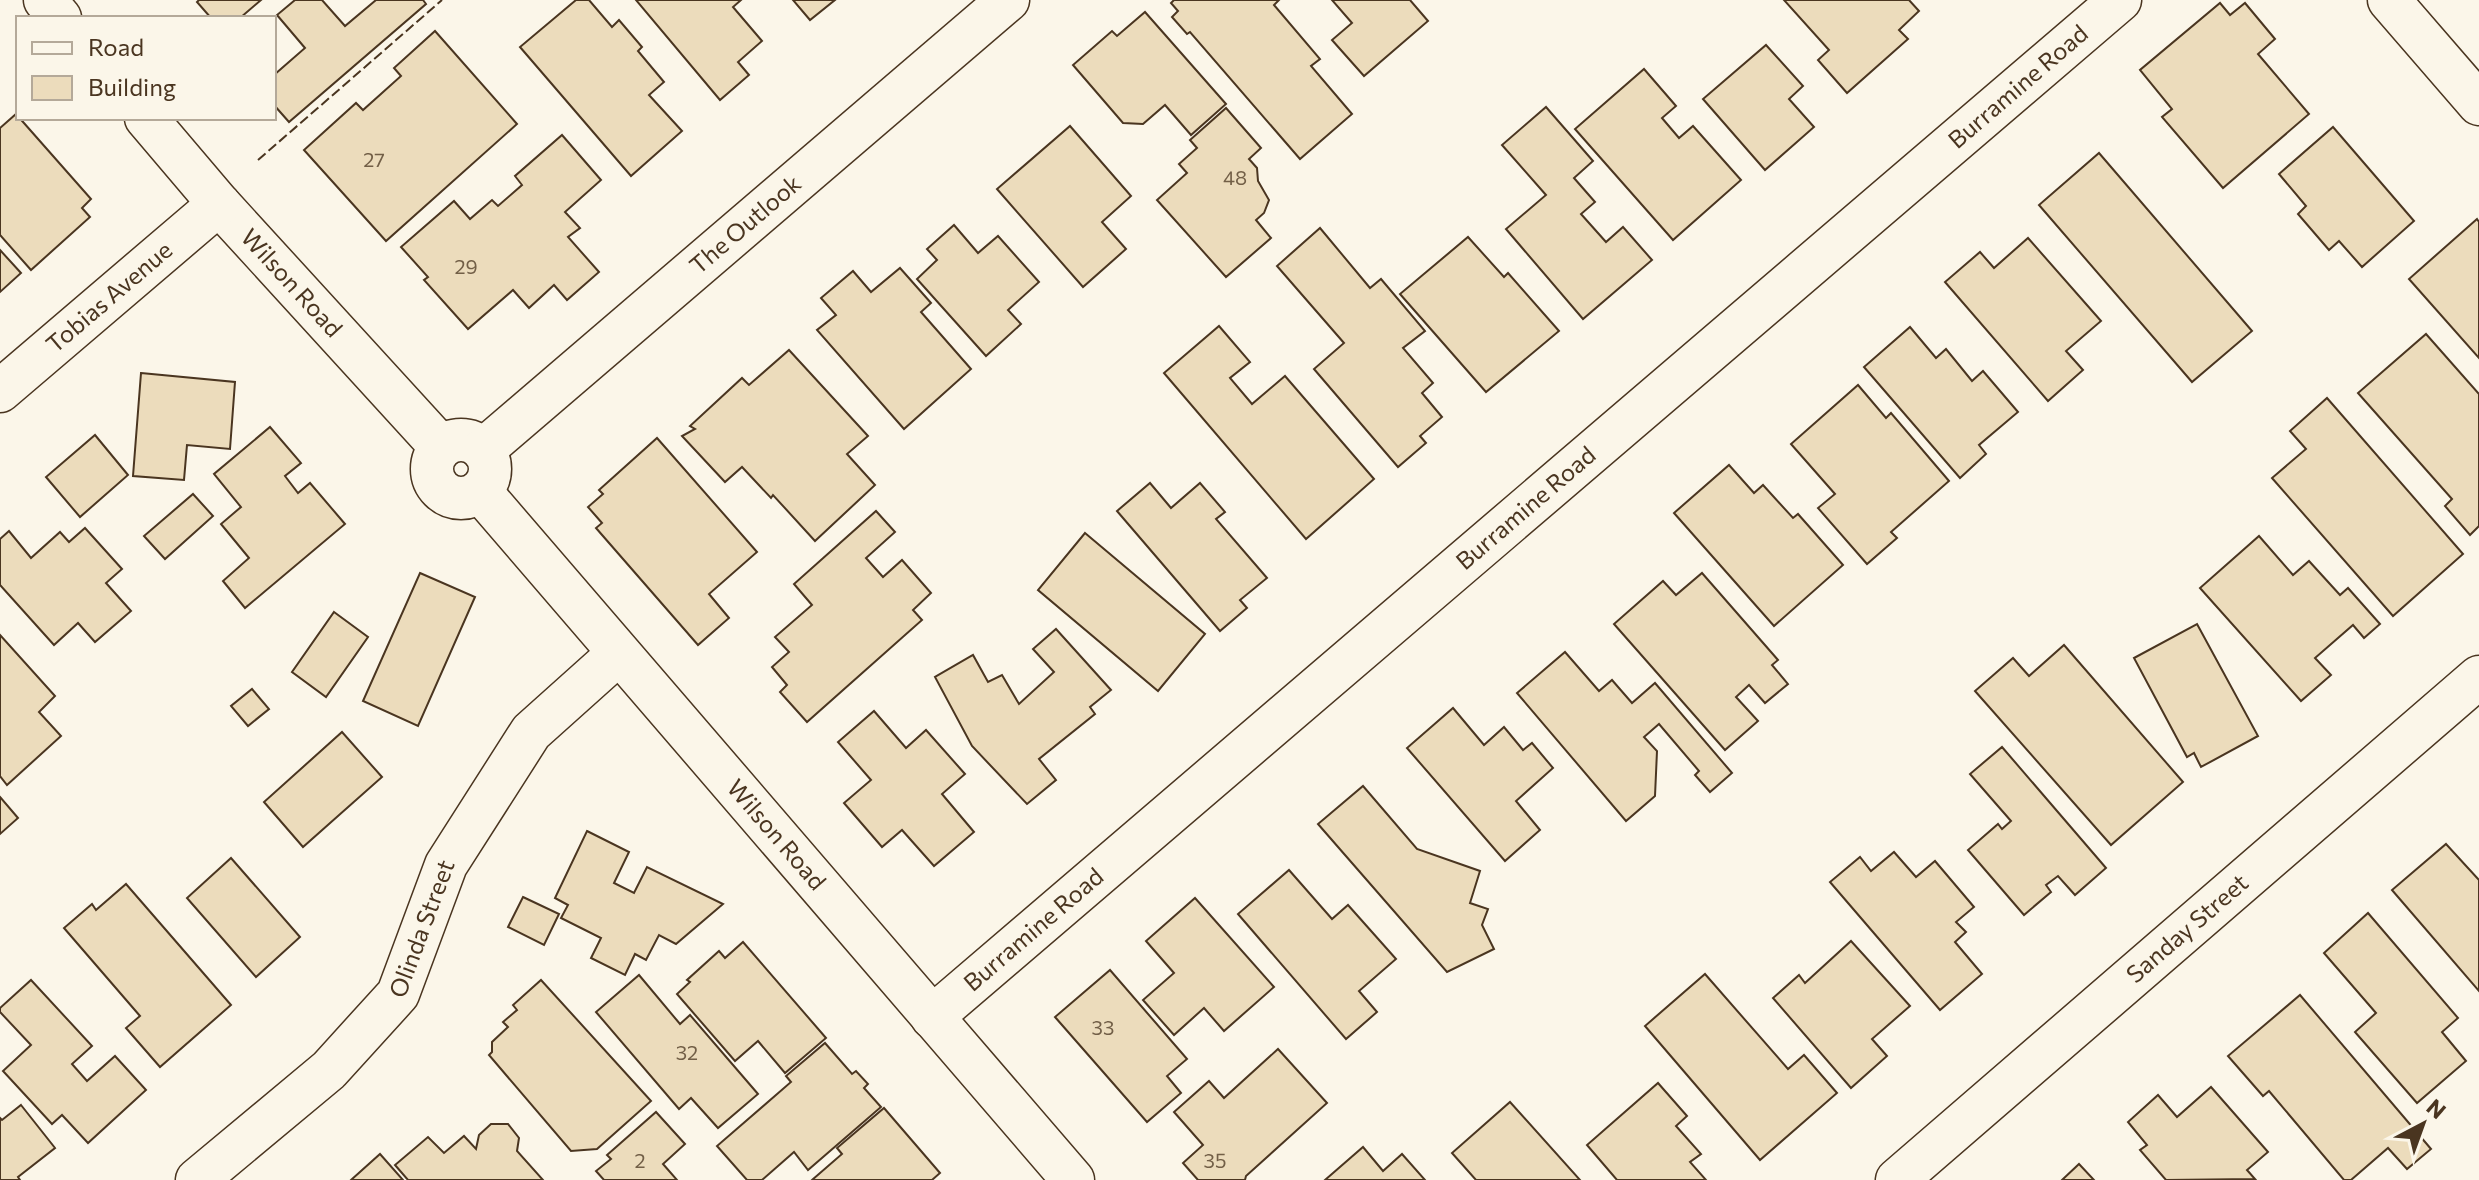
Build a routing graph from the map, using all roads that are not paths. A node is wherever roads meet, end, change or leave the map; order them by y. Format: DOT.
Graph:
graph roads {
  1 [pos="45,0"];
  2 [pos="1008,0"];
  3 [pos="2120,0"];
  4 [pos="2389,0"];
  5 [pos="58,16"];
  6 [pos="2479,104"];
  7 [pos="148,120"];
  8 [pos="219,204"];
  9 [pos="0,391"];
  10 [pos="441,447"];
  11 [pos="483,450"];
  12 [pos="480,491"];
  13 [pos="618,654"];
  14 [pos="2479,677"];
  15 [pos="932,1017"];
  16 [pos="197,1180"];
  17 [pos="1073,1180"];
  18 [pos="1897,1180"];
  1 -- 5 [label="street"];
  2 -- 11 [label="street, The Outlook"];
  3 -- 15 [label="street, Burramine Road"];
  4 -- 6 [label="street"];
  7 -- 8 [label="street, Wilson Road"];
  8 -- 9 [label="street, Tobias Avenue"];
  8 -- 10 [label="street, Wilson Road"];
  10 -- 11 [label="street"];
  10 -- 12 [label="street"];
  11 -- 12 [label="street"];
  12 -- 13 [label="street, Wilson Road"];
  13 -- 15 [label="street, Wilson Road"];
  13 -- 16 [label="street, Olinda Street"];
  14 -- 18 [label="street, Sanday Street"];
  15 -- 17 [label="street, Wilson Road"];
}
